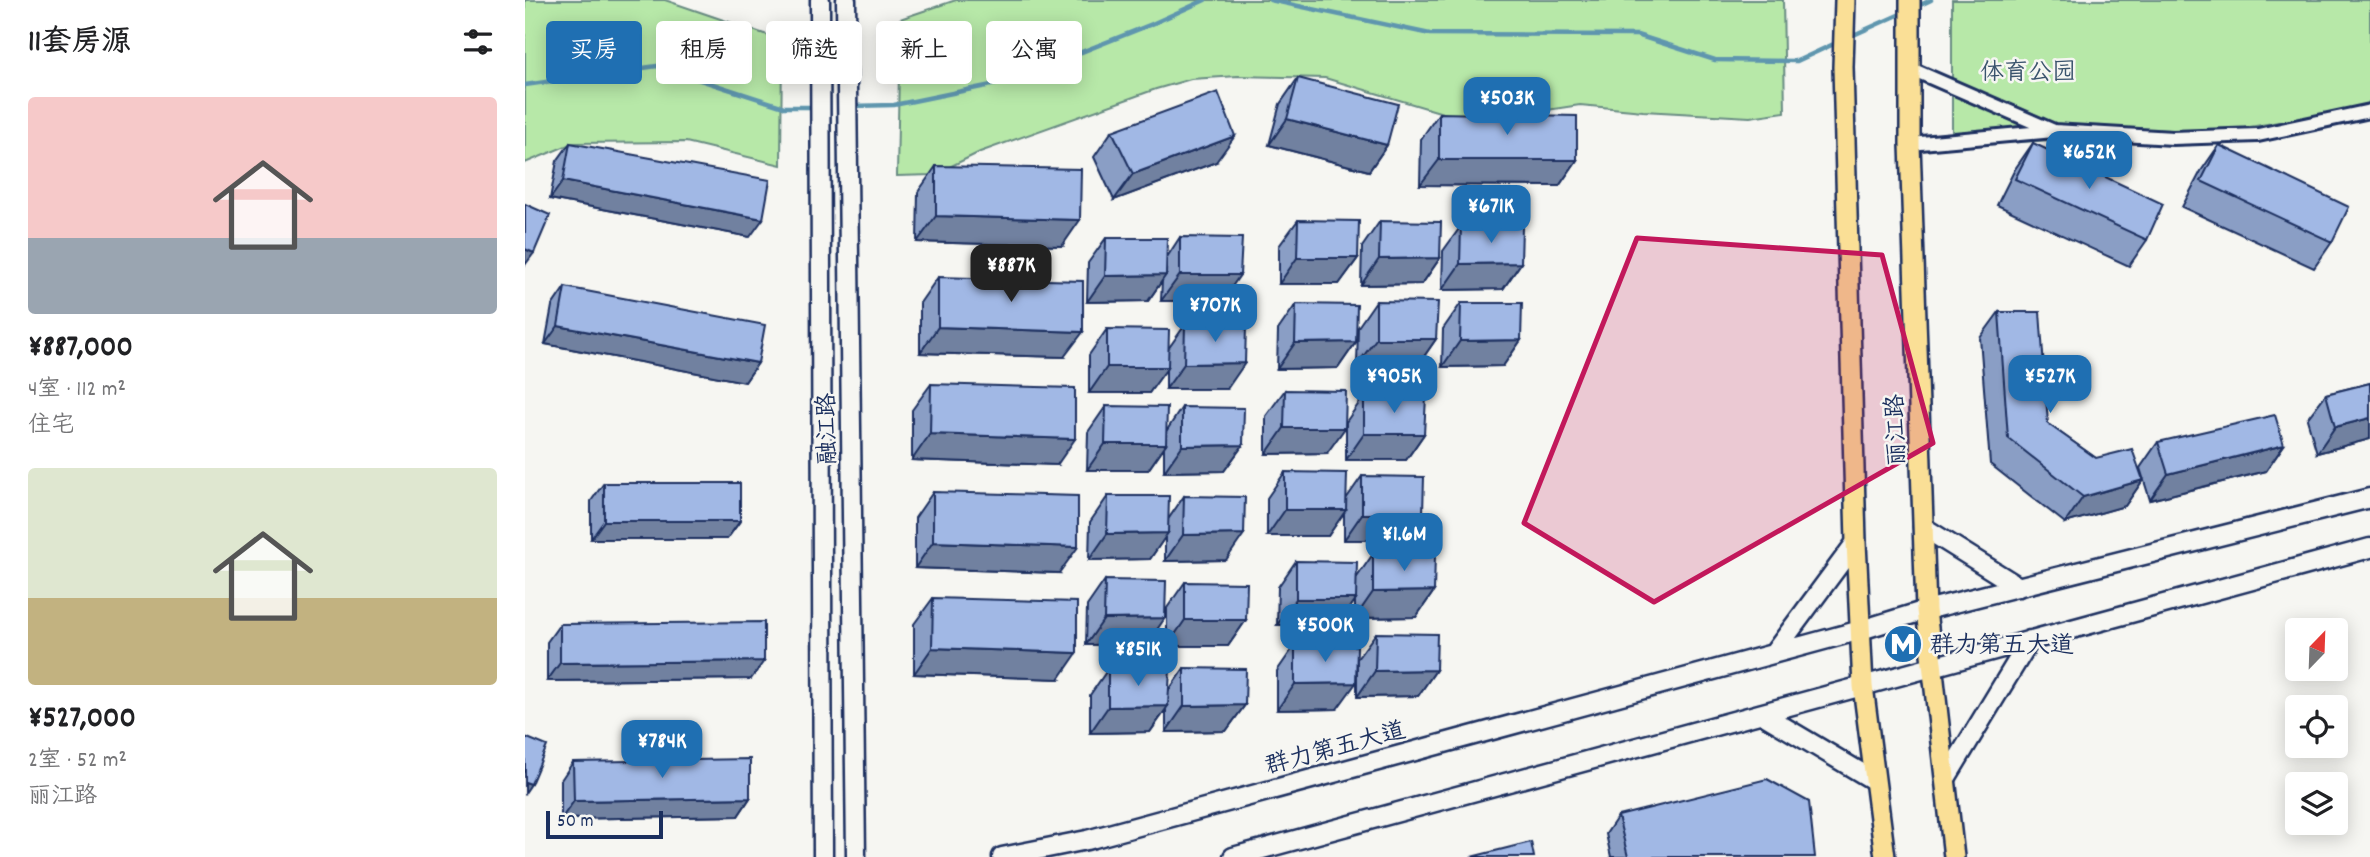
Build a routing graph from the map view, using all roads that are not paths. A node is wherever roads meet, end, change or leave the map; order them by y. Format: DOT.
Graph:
graph roads {
  1 [pos="820,0"];
  2 [pos="846,0"];
  3 [pos="1845,0"];
  4 [pos="1910,0"];
  5 [pos="1909,68"];
  6 [pos="2370,111"];
  7 [pos="2054,131"];
  8 [pos="1910,144"];
  9 [pos="2370,498"];
  10 [pos="1923,527"];
  11 [pos="1856,542"];
  12 [pos="2370,548"];
  13 [pos="2019,587"];
  14 [pos="1926,610"];
  15 [pos="1861,630"];
  16 [pos="2030,640"];
  17 [pos="1773,653"];
  18 [pos="1931,667"];
  19 [pos="1863,687"];
  20 [pos="1762,714"];
  21 [pos="1945,780"];
  22 [pos="1875,781"];
  23 [pos="823,857"];
  24 [pos="856,857"];
  25 [pos="1002,857"];
  26 [pos="1233,857"];
  27 [pos="1885,857"];
  28 [pos="1954,857"];
  1 -- 23 [label="main road, 融江路"];
  2 -- 24 [label="main road, 融江路"];
  3 -- 11 [label="main road, 丽江路"];
  4 -- 5 [label="main road, 丽江路"];
  5 -- 7 [label="street"];
  5 -- 8 [label="main road, 丽江路"];
  6 -- 7 [label="street"];
  7 -- 8 [label="street"];
  8 -- 10 [label="main road, 丽江路"];
  9 -- 13 [label="main road, 群力第五大道"];
  10 -- 13 [label="main road"];
  10 -- 14 [label="main road, 丽江路"];
  11 -- 15 [label="main road, 丽江路"];
  11 -- 17 [label="main road"];
  12 -- 16 [label="main road"];
  13 -- 14 [label="main road, 群力第五大道"];
  14 -- 15 [label="main road, 群力第五大道"];
  14 -- 18 [label="main road, 丽江路"];
  15 -- 17 [label="main road, 群力第五大道"];
  15 -- 19 [label="main road, 丽江路"];
  16 -- 18 [label="main road"];
  16 -- 21 [label="main road"];
  17 -- 25 [label="main road, 群力第五大道"];
  18 -- 19 [label="main road"];
  18 -- 21 [label="main road, 丽江路"];
  19 -- 20 [label="main road"];
  19 -- 22 [label="main road, 丽江路"];
  20 -- 22 [label="main road"];
  20 -- 26 [label="main road"];
  21 -- 28 [label="main road, 丽江路"];
  22 -- 27 [label="main road, 丽江路"];
}
